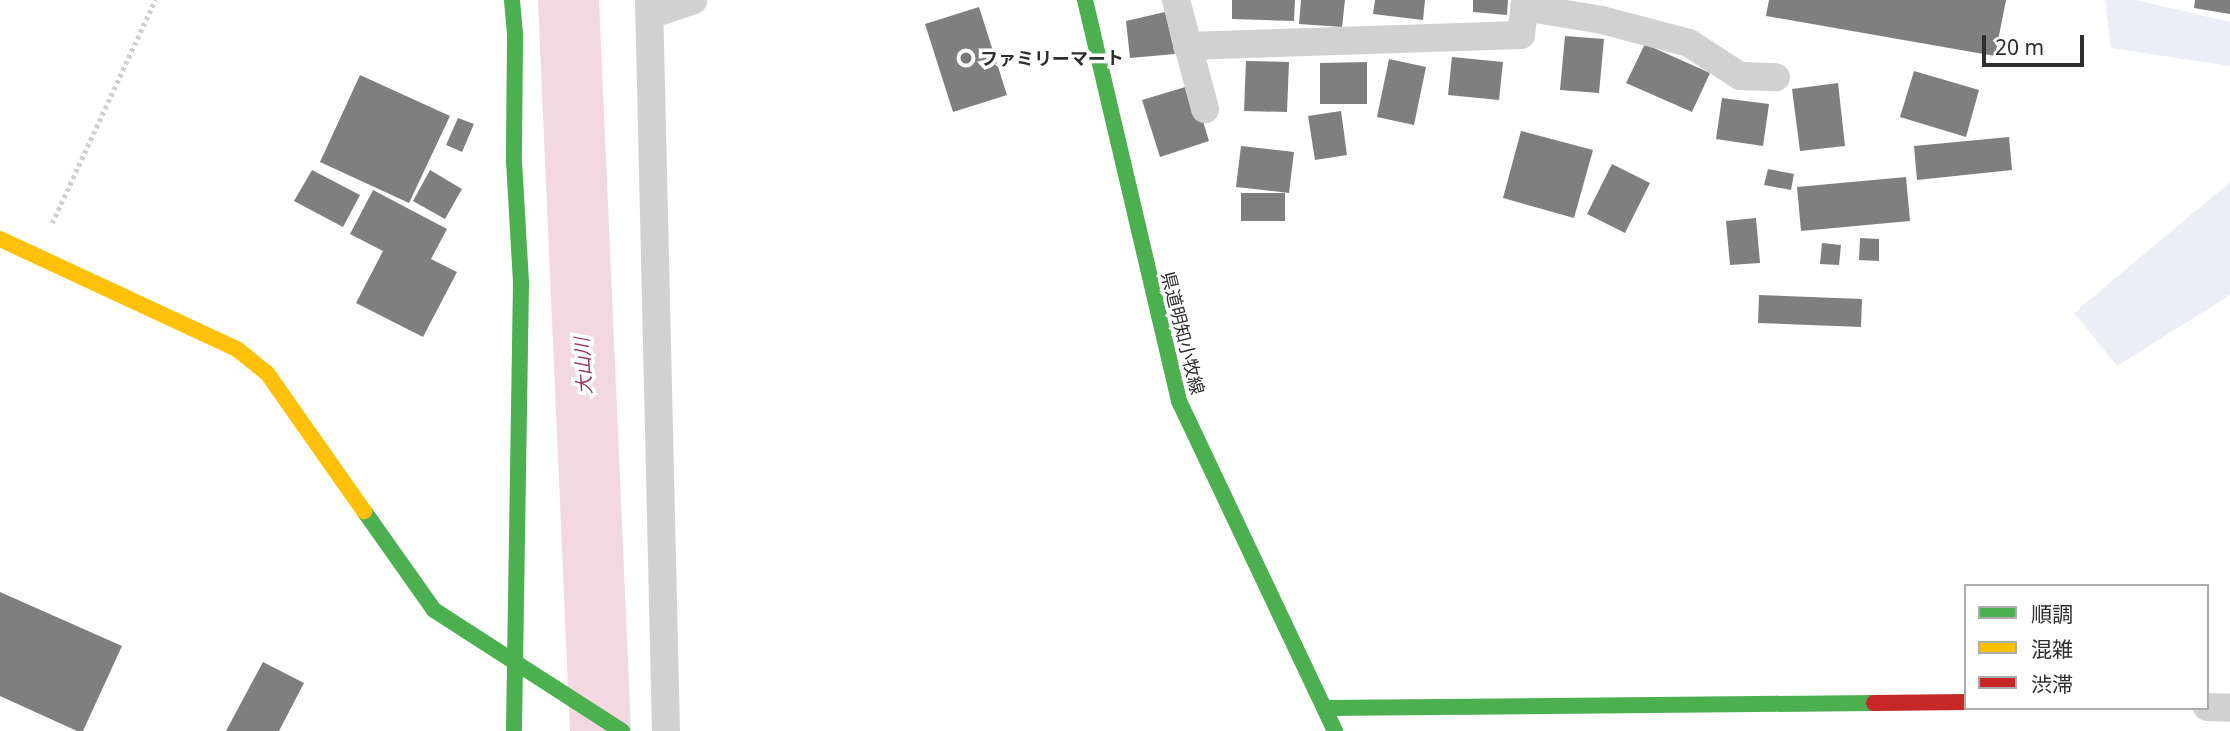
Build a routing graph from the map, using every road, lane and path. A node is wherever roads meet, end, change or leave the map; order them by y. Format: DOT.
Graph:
graph roads {
  1 [pos="155,0"];
  2 [pos="512,0"];
  3 [pos="694,0"];
  4 [pos="1085,0"];
  5 [pos="1176,0"];
  6 [pos="1524,3"];
  7 [pos="650,8"];
  8 [pos="1187,46"];
  9 [pos="1776,77"];
  10 [pos="1205,109"];
  11 [pos="0,239"];
  12 [pos="37,256"];
  13 [pos="516,665"];
  14 [pos="1964,702"];
  15 [pos="2209,707"];
  16 [pos="1325,708"];
  17 [pos="2230,708"];
  18 [pos="514,731"];
  19 [pos="622,731"];
  20 [pos="666,731"];
  21 [pos="1335,731"];
  1 -- 12 [label="path"];
  2 -- 13 [label="street"];
  3 -- 7 [label="street"];
  4 -- 16 [label="street, 県道明知小牧線"];
  5 -- 8 [label="street"];
  6 -- 8 [label="street"];
  6 -- 9 [label="street"];
  7 -- 20 [label="street"];
  8 -- 10 [label="street"];
  11 -- 12 [label="street"];
  12 -- 13 [label="street"];
  13 -- 18 [label="street"];
  13 -- 19 [label="street"];
  14 -- 16 [label="street"];
  15 -- 17 [label="street"];
  16 -- 21 [label="street, 県道明知小牧線"];
}
